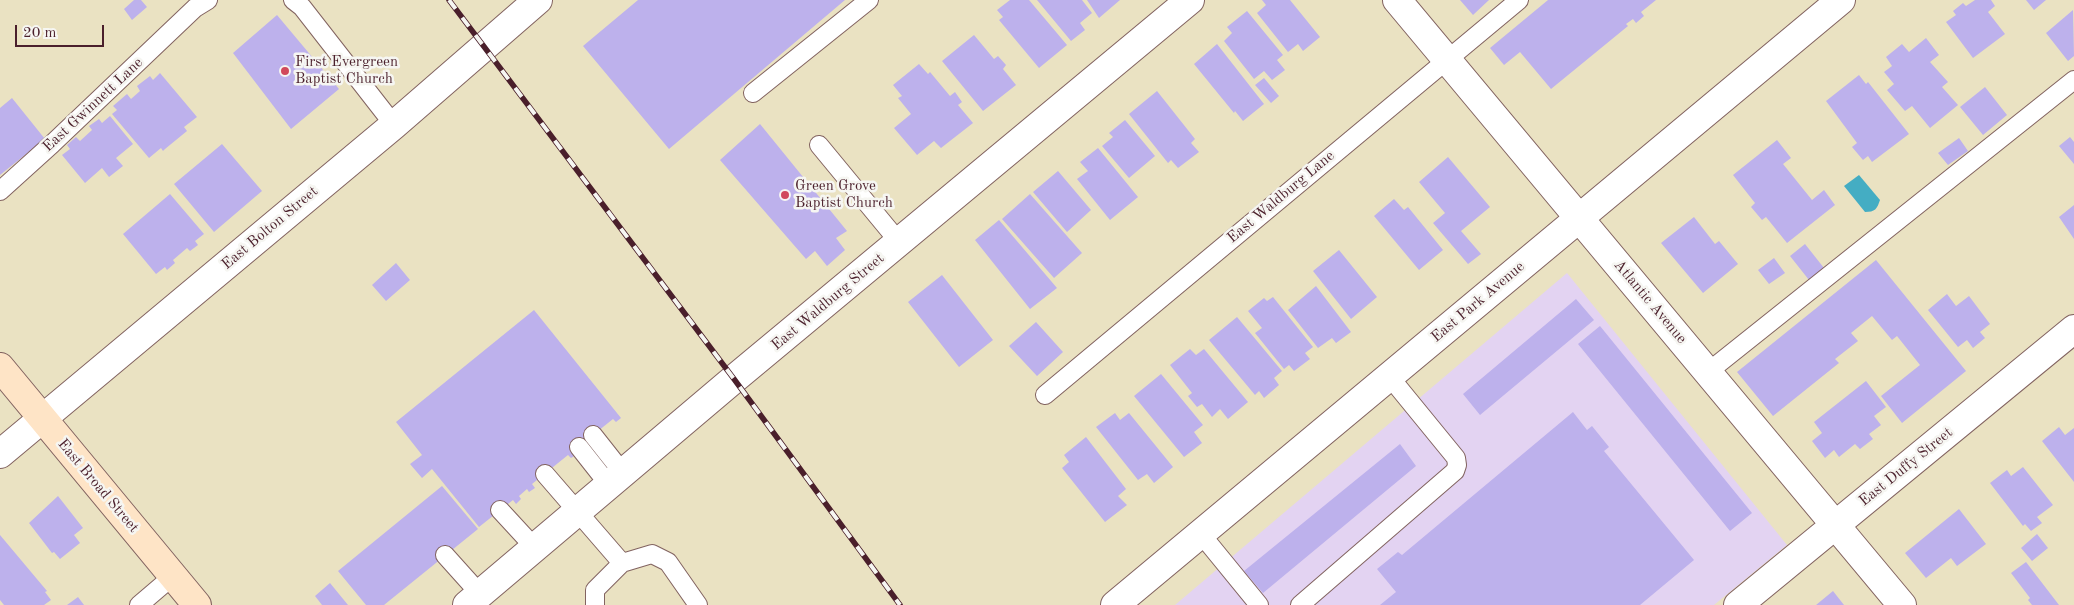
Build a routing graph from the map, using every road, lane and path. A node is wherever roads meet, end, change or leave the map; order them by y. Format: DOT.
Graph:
graph roads {
  1 [pos="208,0"];
  2 [pos="293,0"];
  3 [pos="538,0"];
  4 [pos="869,0"];
  5 [pos="1190,0"];
  6 [pos="1397,0"];
  7 [pos="1519,0"];
  8 [pos="1841,0"];
  9 [pos="1445,60"];
  10 [pos="2074,80"];
  11 [pos="754,93"];
  12 [pos="394,125"];
  13 [pos="819,145"];
  14 [pos="0,191"];
  15 [pos="1580,218"];
  16 [pos="899,242"];
  17 [pos="2074,329"];
  18 [pos="0,367"];
  19 [pos="1708,372"];
  20 [pos="1389,376"];
  21 [pos="1045,394"];
  22 [pos="43,418"];
  23 [pos="593,435"];
  24 [pos="579,446"];
  25 [pos="0,454"];
  26 [pos="544,474"];
  27 [pos="616,479"];
  28 [pos="500,510"];
  29 [pos="577,512"];
  30 [pos="1835,525"];
  31 [pos="1201,534"];
  32 [pos="535,548"];
  33 [pos="445,555"];
  34 [pos="622,563"];
  35 [pos="173,576"];
  36 [pos="474,599"];
  37 [pos="139,605"];
  38 [pos="197,605"];
  39 [pos="596,605"];
  40 [pos="698,605"];
  41 [pos="1115,605"];
  42 [pos="1259,605"];
  43 [pos="1300,605"];
  44 [pos="1738,605"];
  45 [pos="1902,605"];
  1 -- 14 [label="lane, East Gwinnett Lane"];
  2 -- 12 [label="lane"];
  3 -- 12 [label="street, East Bolton Street"];
  4 -- 11 [label="lane"];
  5 -- 16 [label="street, East Waldburg Street"];
  6 -- 9 [label="street, Atlantic Avenue"];
  7 -- 9 [label="lane, East Waldburg Lane"];
  8 -- 15 [label="street, East Park Avenue"];
  9 -- 15 [label="street, Atlantic Avenue"];
  9 -- 21 [label="lane, East Waldburg Lane"];
  10 -- 19 [label="lane"];
  12 -- 22 [label="street, East Bolton Street"];
  13 -- 16 [label="lane"];
  15 -- 19 [label="street, Atlantic Avenue"];
  15 -- 20 [label="street, East Park Avenue"];
  16 -- 27 [label="street, East Waldburg Street"];
  17 -- 30 [label="street, East Duffy Street"];
  18 -- 22 [label="main road, East Broad Street"];
  19 -- 30 [label="street, Atlantic Avenue"];
  20 -- 31 [label="street, East Park Avenue"];
  20 -- 43 [label="lane"];
  22 -- 25 [label="street, East Bolton Street"];
  22 -- 35 [label="main road, East Broad Street"];
  23 -- 27 [label="lane"];
  24 -- 27 [label="lane"];
  26 -- 29 [label="lane"];
  27 -- 29 [label="street, East Waldburg Street"];
  28 -- 32 [label="lane"];
  29 -- 32 [label="street, East Waldburg Street"];
  29 -- 34 [label="lane"];
  30 -- 44 [label="street, East Duffy Street"];
  30 -- 45 [label="street, Atlantic Avenue"];
  31 -- 41 [label="street, East Park Avenue"];
  31 -- 42 [label="lane"];
  32 -- 36 [label="street, East Waldburg Street"];
  33 -- 36 [label="lane"];
  34 -- 39 [label="lane"];
  34 -- 40 [label="lane"];
  35 -- 37 [label="lane"];
  35 -- 38 [label="main road, East Broad Street"];
}
